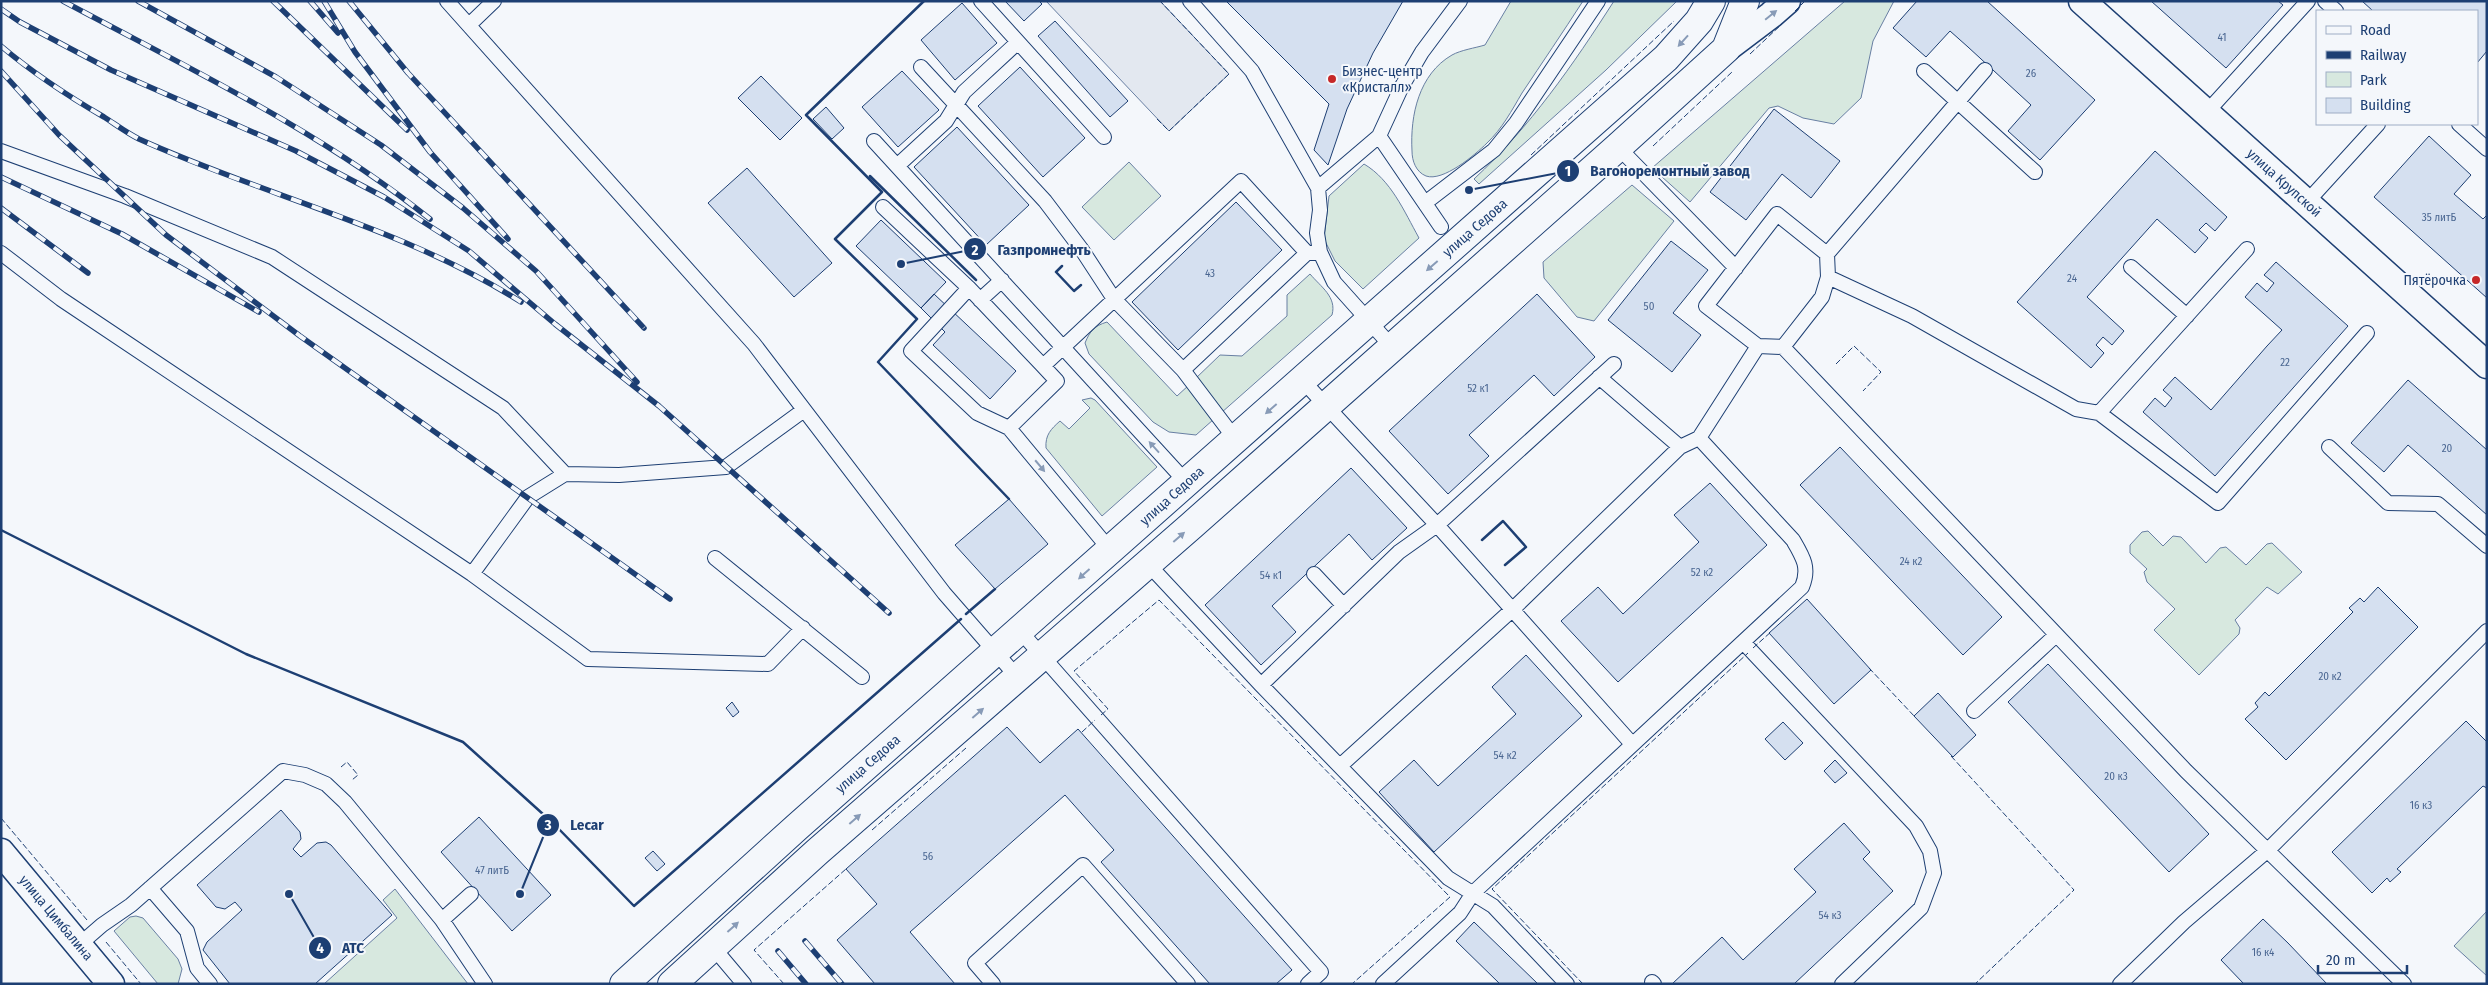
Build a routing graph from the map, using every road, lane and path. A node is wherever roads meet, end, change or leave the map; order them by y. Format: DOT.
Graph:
graph roads {
  1 [pos="447,1"];
  2 [pos="494,1"];
  3 [pos="981,1"];
  4 [pos="1190,1"];
  5 [pos="1460,1"];
  6 [pos="1598,1"];
  7 [pos="1711,1"];
  8 [pos="1745,1"];
  9 [pos="1787,1"];
  10 [pos="2082,1"];
  11 [pos="2308,1"];
  12 [pos="2325,1"];
  13 [pos="2335,10"];
  14 [pos="469,25"];
  15 [pos="1018,42"];
  16 [pos="1726,49"];
  17 [pos="921,67"];
  18 [pos="1985,70"];
  19 [pos="1924,71"];
  20 [pos="1957,102"];
  21 [pos="956,105"];
  22 [pos="2206,113"];
  23 [pos="2377,125"];
  24 [pos="2460,125"];
  25 [pos="1104,136"];
  26 [pos="1379,136"];
  27 [pos="874,141"];
  28 [pos="1618,148"];
  29 [pos="2487,149"];
  30 [pos="1,151"];
  31 [pos="897,166"];
  32 [pos="2035,172"];
  33 [pos="1318,188"];
  34 [pos="2306,203"];
  35 [pos="1425,204"];
  36 [pos="883,207"];
  37 [pos="1441,226"];
  38 [pos="2248,249"];
  39 [pos="1,253"];
  40 [pos="1314,253"];
  41 [pos="1827,254"];
  42 [pos="2131,267"];
  43 [pos="1736,268"];
  44 [pos="1828,277"];
  45 [pos="1002,280"];
  46 [pos="968,288"];
  47 [pos="1114,299"];
  48 [pos="980,300"];
  49 [pos="2187,316"];
  50 [pos="1369,322"];
  51 [pos="2368,333"];
  52 [pos="1758,346"];
  53 [pos="1783,346"];
  54 [pos="1063,348"];
  55 [pos="1392,348"];
  56 [pos="1614,364"];
  57 [pos="2487,365"];
  58 [pos="1044,366"];
  59 [pos="1183,370"];
  60 [pos="1599,377"];
  61 [pos="1303,380"];
  62 [pos="1326,406"];
  63 [pos="804,410"];
  64 [pos="2099,413"];
  65 [pos="1009,428"];
  66 [pos="1699,438"];
  67 [pos="1236,440"];
  68 [pos="1680,447"];
  69 [pos="2329,447"];
  70 [pos="565,474"];
  71 [pos="1186,483"];
  72 [pos="1437,525"];
  73 [pos="2487,546"];
  74 [pos="1111,551"];
  75 [pos="715,558"];
  76 [pos="1148,564"];
  77 [pos="472,574"];
  78 [pos="1314,574"];
  79 [pos="1344,606"];
  80 [pos="1513,609"];
  81 [pos="802,628"];
  82 [pos="1020,630"];
  83 [pos="2487,631"];
  84 [pos="2056,635"];
  85 [pos="1744,642"];
  86 [pos="995,653"];
  87 [pos="1044,656"];
  88 [pos="862,676"];
  89 [pos="1018,678"];
  90 [pos="1261,686"];
  91 [pos="1974,711"];
  92 [pos="1632,744"];
  93 [pos="1340,766"];
  94 [pos="2267,851"];
  95 [pos="1,852"];
  96 [pos="150,888"];
  97 [pos="1473,893"];
  98 [pos="471,894"];
  99 [pos="442,920"];
  100 [pos="79,945"];
  101 [pos="712,946"];
  102 [pos="111,984"];
  103 [pos="210,984"];
  104 [pos="485,984"];
  105 [pos="624,984"];
  106 [pos="672,984"];
  107 [pos="744,984"];
  108 [pos="993,984"];
  109 [pos="1188,984"];
  110 [pos="1308,984"];
  111 [pos="1383,984"];
  112 [pos="1567,984"];
  113 [pos="1842,984"];
  114 [pos="2120,984"];
  115 [pos="2404,984"];
  1 -- 14 [label="lane"];
  2 -- 14 [label="lane"];
  3 -- 15 [label="lane"];
  4 -- 33 [label="lane"];
  5 -- 26 [label="lane"];
  6 -- 35 [label="lane"];
  7 -- 50 [label="main road, улица Седова, one-way"];
  8 -- 16 [label="main road"];
  16 -- 9 [label="street, one-way"];
  10 -- 22 [label="street, улица Крупской"];
  11 -- 22 [label="lane"];
  12 -- 13 [label="lane"];
  14 -- 63 [label="lane"];
  15 -- 21 [label="lane"];
  15 -- 25 [label="lane"];
  16 -- 28 [label="main road"];
  17 -- 21 [label="lane"];
  18 -- 20 [label="lane"];
  19 -- 20 [label="lane"];
  20 -- 32 [label="lane"];
  20 -- 41 [label="lane"];
  21 -- 31 [label="lane"];
  21 -- 47 [label="lane"];
  22 -- 34 [label="street, улица Крупской"];
  23 -- 34 [label="lane"];
  24 -- 29 [label="lane"];
  26 -- 33 [label="lane"];
  26 -- 35 [label="lane"];
  27 -- 31 [label="lane"];
  28 -- 43 [label="lane"];
  28 -- 55 [label="main road"];
  30 -- 70 [label="lane"];
  31 -- 45 [label="lane"];
  33 -- 40 [label="lane"];
  34 -- 57 [label="street, улица Крупской"];
  35 -- 37 [label="lane"];
  36 -- 46 [label="lane"];
  38 -- 49 [label="lane"];
  39 -- 77 [label="lane"];
  40 -- 47 [label="lane"];
  40 -- 50 [label="lane"];
  40 -- 59 [label="lane"];
  41 -- 43 [label="lane"];
  41 -- 44 [label="lane"];
  42 -- 49 [label="lane"];
  43 -- 52 [label="lane"];
  44 -- 53 [label="lane"];
  44 -- 64 [label="lane"];
  45 -- 48 [label="lane"];
  45 -- 54 [label="lane"];
  46 -- 48 [label="lane"];
  46 -- 65 [label="lane"];
  47 -- 54 [label="lane"];
  47 -- 59 [label="lane"];
  48 -- 58 [label="lane"];
  49 -- 64 [label="lane"];
  50 -- 55 [label="lane"];
  50 -- 61 [label="main road, улица Седова"];
  51 -- 64 [label="lane"];
  52 -- 53 [label="lane"];
  52 -- 66 [label="lane"];
  53 -- 84 [label="lane"];
  54 -- 58 [label="lane"];
  71 -- 54 [label="lane, one-way"];
  55 -- 62 [label="main road"];
  56 -- 60 [label="lane"];
  58 -- 65 [label="lane"];
  59 -- 67 [label="lane"];
  60 -- 68 [label="lane"];
  60 -- 72 [label="lane"];
  61 -- 62 [label="lane"];
  61 -- 67 [label="main road, улица Седова, one-way"];
  62 -- 72 [label="lane"];
  76 -- 62 [label="main road, one-way"];
  63 -- 70 [label="lane"];
  63 -- 86 [label="lane"];
  65 -- 74 [label="lane, one-way"];
  66 -- 68 [label="lane"];
  66 -- 85 [label="lane"];
  67 -- 71 [label="main road, улица Седова"];
  68 -- 80 [label="lane"];
  69 -- 73 [label="lane"];
  70 -- 77 [label="lane"];
  71 -- 74 [label="main road, улица Седова"];
  72 -- 79 [label="lane"];
  72 -- 80 [label="lane"];
  74 -- 82 [label="main road, улица Седова, one-way"];
  75 -- 81 [label="lane"];
  76 -- 87 [label="main road"];
  76 -- 90 [label="lane"];
  77 -- 81 [label="lane"];
  78 -- 79 [label="lane"];
  79 -- 90 [label="lane"];
  80 -- 92 [label="lane"];
  80 -- 93 [label="lane"];
  81 -- 88 [label="lane"];
  82 -- 86 [label="main road, улица Седова"];
  82 -- 87 [label="lane"];
  83 -- 94 [label="lane"];
  84 -- 91 [label="lane"];
  84 -- 94 [label="lane"];
  85 -- 92 [label="lane"];
  85 -- 113 [label="lane"];
  86 -- 89 [label="lane"];
  86 -- 105 [label="main road, улица Седова"];
  87 -- 89 [label="main road"];
  87 -- 110 [label="lane"];
  101 -- 89 [label="main road, one-way"];
  90 -- 93 [label="lane"];
  92 -- 97 [label="lane"];
  93 -- 97 [label="lane"];
  94 -- 114 [label="lane"];
  94 -- 115 [label="lane"];
  95 -- 100 [label="street, улица Цимбалина"];
  96 -- 99 [label="lane"];
  96 -- 100 [label="lane"];
  96 -- 103 [label="lane"];
  97 -- 111 [label="lane"];
  97 -- 112 [label="lane"];
  98 -- 99 [label="lane"];
  99 -- 104 [label="lane"];
  100 -- 102 [label="street, улица Цимбалина"];
  101 -- 106 [label="main road"];
  101 -- 107 [label="lane"];
  108 -- 109 [label="lane"];
}
